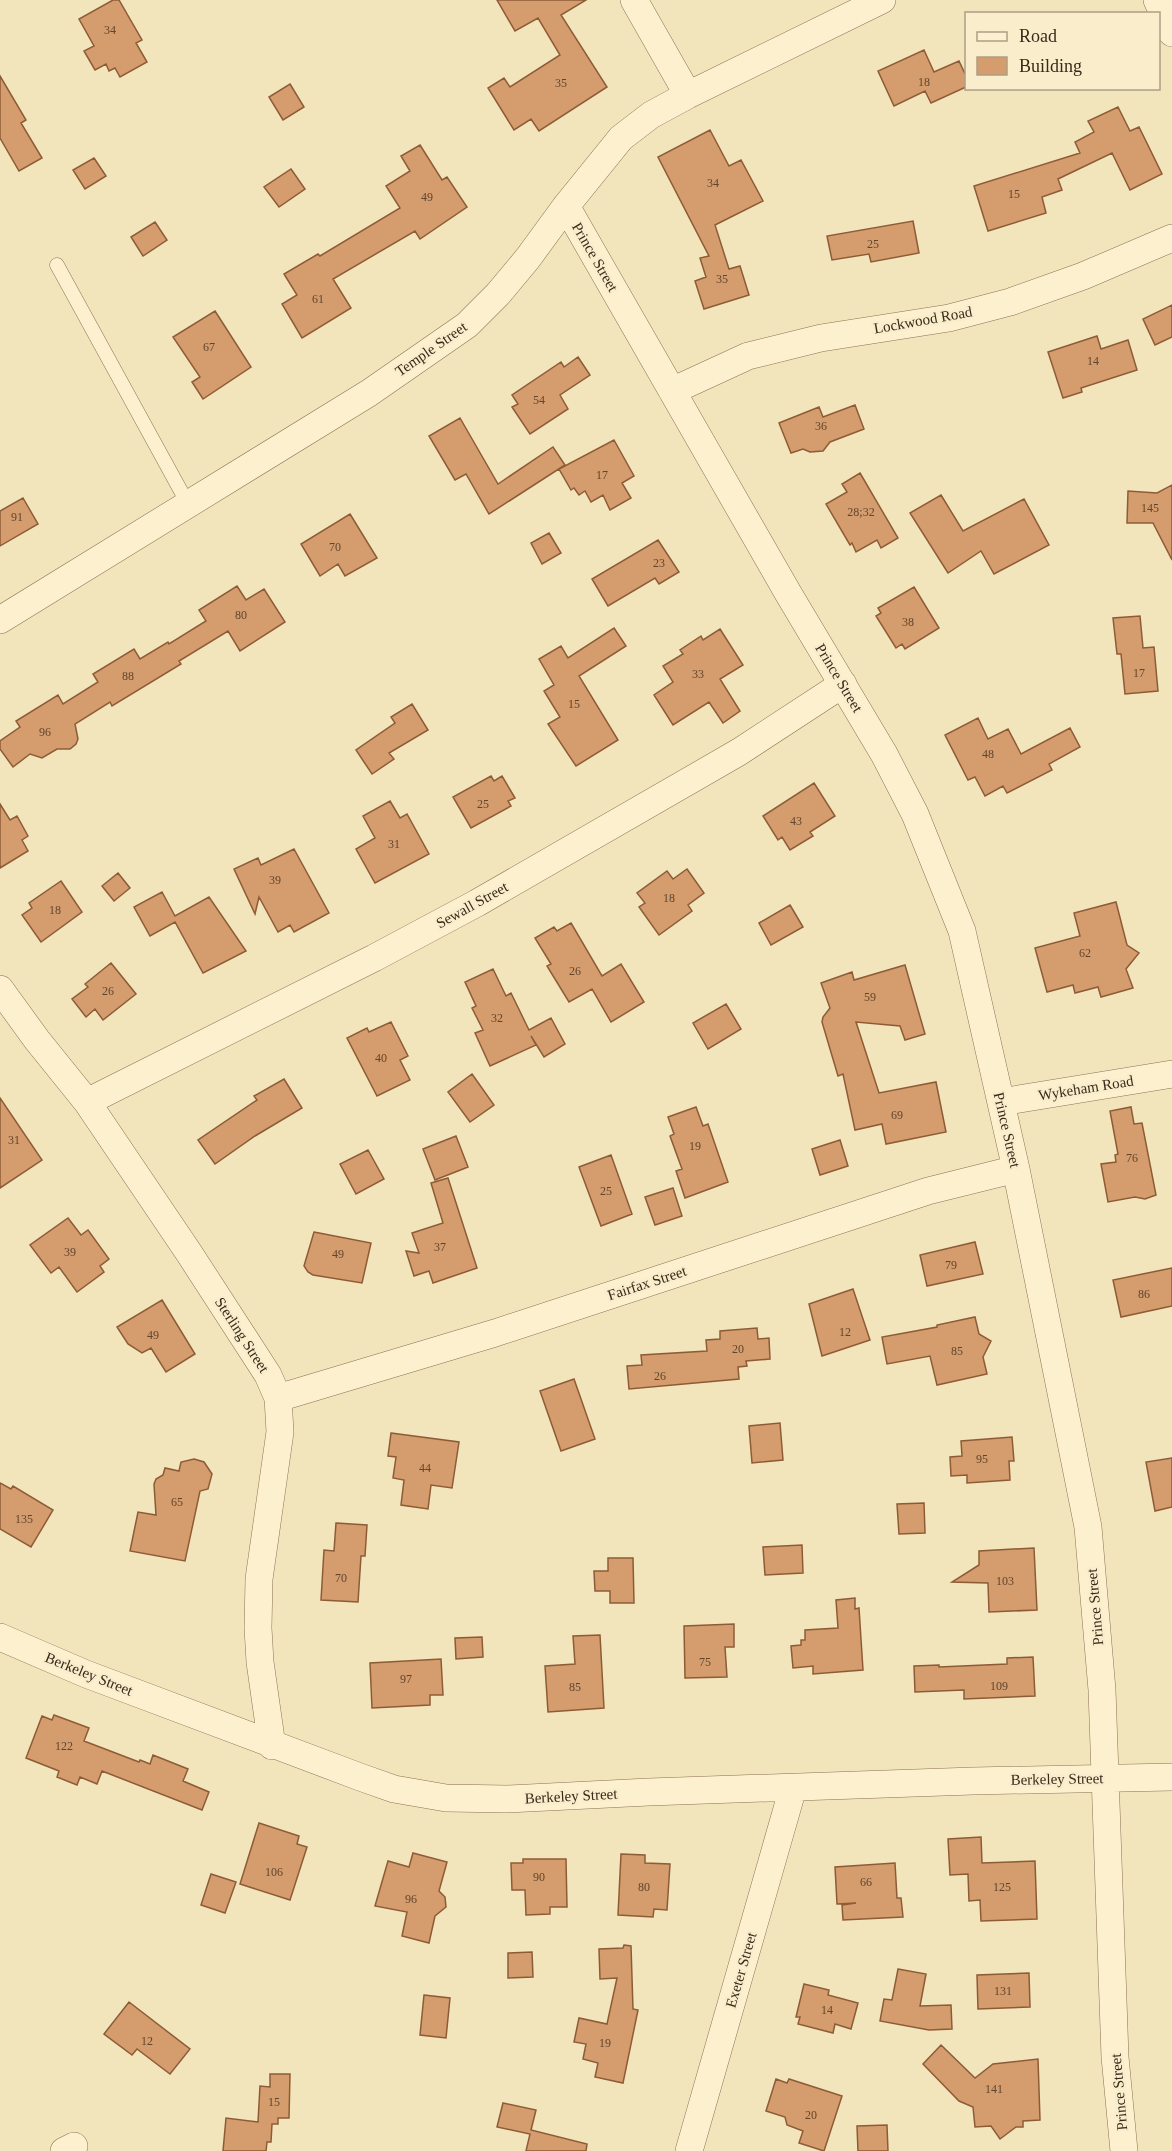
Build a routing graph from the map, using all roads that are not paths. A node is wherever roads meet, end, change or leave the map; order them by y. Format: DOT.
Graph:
graph roads {
  1 [pos="634,0"];
  2 [pos="882,0"];
  3 [pos="1157,0"];
  4 [pos="1172,33"];
  5 [pos="688,95"];
  6 [pos="566,206"];
  7 [pos="1172,238"];
  8 [pos="57,265"];
  9 [pos="672,391"];
  10 [pos="188,504"];
  11 [pos="0,620"];
  12 [pos="843,684"];
  13 [pos="0,989"];
  14 [pos="1172,1074"];
  15 [pos="87,1102"];
  16 [pos="1000,1102"];
  17 [pos="1016,1169"];
  18 [pos="278,1398"];
  19 [pos="0,1637"];
  20 [pos="272,1746"];
  21 [pos="1172,1777"];
  22 [pos="1106,1779"];
  23 [pos="793,1788"];
  24 [pos="689,2151"];
  25 [pos="1124,2151"];
  1 -- 5 [label="street"];
  2 -- 5 [label="street, Temple Street"];
  3 -- 4 [label="street"];
  5 -- 6 [label="street, Temple Street"];
  6 -- 9 [label="street, Prince Street"];
  6 -- 10 [label="street, Temple Street"];
  7 -- 9 [label="street, Lockwood Road"];
  8 -- 10 [label="lane"];
  9 -- 12 [label="street, Prince Street"];
  10 -- 11 [label="street, Temple Street"];
  12 -- 15 [label="street, Sewall Street"];
  12 -- 16 [label="street, Prince Street"];
  13 -- 15 [label="street, Sterling Street"];
  14 -- 16 [label="street, Wykeham Road"];
  15 -- 18 [label="street, Sterling Street"];
  16 -- 17 [label="street, Prince Street"];
  17 -- 18 [label="street, Fairfax Street"];
  17 -- 22 [label="street, Prince Street"];
  18 -- 20 [label="street, Sterling Street"];
  19 -- 20 [label="street, Berkeley Street"];
  20 -- 23 [label="street, Berkeley Street"];
  21 -- 22 [label="street, Berkeley Street"];
  22 -- 23 [label="street, Berkeley Street"];
  22 -- 25 [label="street, Prince Street"];
  23 -- 24 [label="street, Exeter Street"];
}
